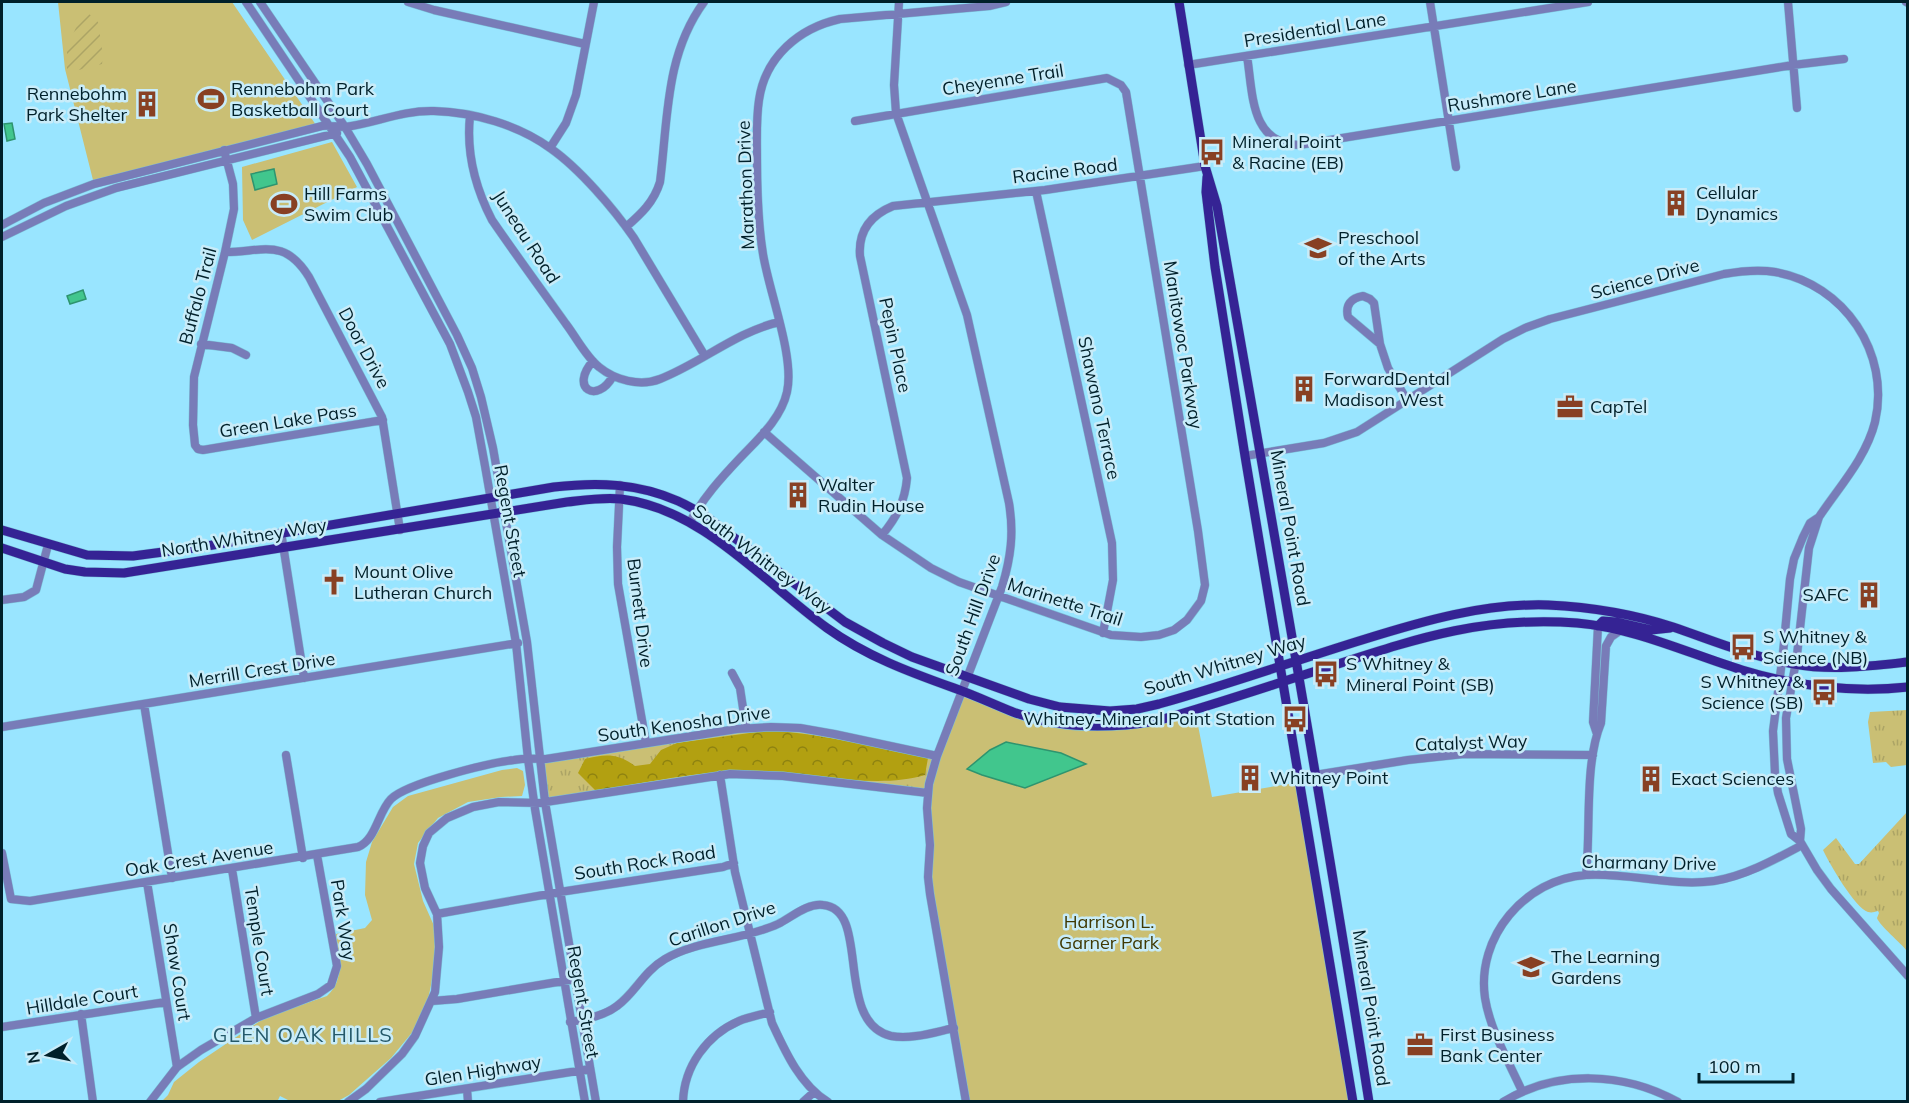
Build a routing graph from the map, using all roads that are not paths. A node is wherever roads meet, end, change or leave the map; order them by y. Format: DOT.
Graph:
graph roads {
  1 [pos="246,2"];
  2 [pos="260,2"];
  3 [pos="408,2"];
  4 [pos="594,2"];
  5 [pos="704,2"];
  6 [pos="899,2"];
  7 [pos="1006,2"];
  8 [pos="1179,2"];
  9 [pos="1430,2"];
  10 [pos="1588,2"];
  11 [pos="1788,2"];
  12 [pos="899,13"];
  13 [pos="1434,26"];
  14 [pos="585,44"];
  15 [pos="1247,56"];
  16 [pos="1844,59"];
  17 [pos="1188,65"];
  18 [pos="1793,65"];
  19 [pos="1113,81"];
  20 [pos="1797,108"];
  21 [pos="896,112"];
  22 [pos="470,116"];
  23 [pos="855,120"];
  24 [pos="1449,120"];
  25 [pos="329,125"];
  26 [pos="345,127"];
  27 [pos="335,134"];
  28 [pos="550,148"];
  29 [pos="224,150"];
  30 [pos="227,161"];
  31 [pos="1456,167"];
  32 [pos="1206,170"];
  33 [pos="1140,177"];
  34 [pos="1036,191"];
  35 [pos="928,202"];
  36 [pos="2,225"];
  37 [pos="626,227"];
  38 [pos="2,237"];
  39 [pos="225,252"];
  40 [pos="778,322"];
  41 [pos="201,344"];
  42 [pos="1380,344"];
  43 [pos="246,355"];
  44 [pos="705,356"];
  45 [pos="593,361"];
  46 [pos="613,376"];
  47 [pos="1407,400"];
  48 [pos="383,420"];
  49 [pos="764,432"];
  50 [pos="198,449"];
  51 [pos="1260,454"];
  52 [pos="1245,456"];
  53 [pos="620,485"];
  54 [pos="501,497"];
  55 [pos="490,499"];
  56 [pos="620,499"];
  57 [pos="696,511"];
  58 [pos="398,513"];
  59 [pos="504,513"];
  60 [pos="493,515"];
  61 [pos="1819,517"];
  62 [pos="690,522"];
  63 [pos="2,530"];
  64 [pos="400,530"];
  65 [pos="281,532"];
  66 [pos="882,535"];
  67 [pos="48,545"];
  68 [pos="2,548"];
  69 [pos="283,549"];
  70 [pos="43,562"];
  71 [pos="998,596"];
  72 [pos="2,600"];
  73 [pos="1190,617"];
  74 [pos="1598,626"];
  75 [pos="1675,628"];
  76 [pos="1621,630"];
  77 [pos="1103,633"];
  78 [pos="527,642"];
  79 [pos="516,643"];
  80 [pos="1296,660"];
  81 [pos="1782,662"];
  82 [pos="1908,662"];
  83 [pos="1281,665"];
  84 [pos="1795,665"];
  85 [pos="732,673"];
  86 [pos="1299,676"];
  87 [pos="967,677"];
  88 [pos="304,678"];
  89 [pos="1780,679"];
  90 [pos="1283,681"];
  91 [pos="1792,681"];
  92 [pos="1908,687"];
  93 [pos="962,691"];
  94 [pos="144,704"];
  95 [pos="2,727"];
  96 [pos="746,728"];
  97 [pos="1597,734"];
  98 [pos="646,743"];
  99 [pos="286,755"];
  100 [pos="1593,755"];
  101 [pos="937,756"];
  102 [pos="528,759"];
  103 [pos="539,759"];
  104 [pos="720,775"];
  105 [pos="1315,776"];
  106 [pos="928,793"];
  107 [pos="540,803"];
  108 [pos="369,838"];
  109 [pos="1801,843"];
  110 [pos="2,853"];
  111 [pos="318,855"];
  112 [pos="303,858"];
  113 [pos="734,863"];
  114 [pos="232,869"];
  115 [pos="1586,875"];
  116 [pos="172,878"];
  117 [pos="147,882"];
  118 [pos="560,892"];
  119 [pos="549,894"];
  120 [pos="437,914"];
  121 [pos="752,933"];
  122 [pos="1908,976"];
  123 [pos="575,979"];
  124 [pos="564,982"];
  125 [pos="432,1001"];
  126 [pos="166,1002"];
  127 [pos="770,1012"];
  128 [pos="81,1014"];
  129 [pos="256,1018"];
  130 [pos="582,1019"];
  131 [pos="570,1022"];
  132 [pos="2,1027"];
  133 [pos="954,1028"];
  134 [pos="177,1067"];
  135 [pos="590,1069"];
  136 [pos="579,1071"];
  137 [pos="467,1089"];
  138 [pos="1522,1091"];
  139 [pos="813,1092"];
  140 [pos="93,1101"];
  141 [pos="150,1101"];
  142 [pos="348,1101"];
  143 [pos="380,1101"];
  144 [pos="468,1101"];
  145 [pos="585,1101"];
  146 [pos="596,1101"];
  147 [pos="683,1101"];
  148 [pos="803,1101"];
  149 [pos="828,1101"];
  150 [pos="966,1101"];
  151 [pos="1353,1101"];
  152 [pos="1369,1101"];
  153 [pos="1503,1101"];
  154 [pos="1678,1101"];
  1 -- 25 [label="street, Regent Street"];
  2 -- 26 [label="street, Regent Street"];
  3 -- 14 [label="street"];
  4 -- 14 [label="street"];
  5 -- 37 [label="street"];
  6 -- 12 [label="street, South Hill Drive"];
  7 -- 12 [label="street, Marathon Drive"];
  8 -- 17 [label="main road, Mineral Point Road"];
  9 -- 13 [label="street"];
  10 -- 13 [label="street, Presidential Lane"];
  11 -- 18 [label="street"];
  12 -- 21 [label="street, South Hill Drive"];
  12 -- 40 [label="street, Marathon Drive"];
  13 -- 15 [label="street, Presidential Lane"];
  13 -- 24 [label="street"];
  14 -- 28 [label="street"];
  15 -- 17 [label="street, Presidential Lane"];
  15 -- 24 [label="street, Rushmore Lane"];
  16 -- 18 [label="street, Rushmore Lane"];
  17 -- 32 [label="main road, Mineral Point Road"];
  18 -- 20 [label="street"];
  18 -- 24 [label="street, Rushmore Lane"];
  19 -- 21 [label="street, Cheyenne Trail"];
  19 -- 33 [label="street, Manitowoc Parkway"];
  21 -- 23 [label="street, Cheyenne Trail"];
  21 -- 35 [label="street, South Hill Drive"];
  22 -- 26 [label="street"];
  22 -- 28 [label="street"];
  22 -- 45 [label="street, Juneau Road"];
  24 -- 31 [label="street"];
  25 -- 26 [label="street"];
  25 -- 27 [label="street, Regent Street"];
  25 -- 29 [label="street"];
  26 -- 27 [label="street"];
  26 -- 54 [label="street, Regent Street"];
  27 -- 30 [label="street"];
  27 -- 55 [label="street, Regent Street"];
  28 -- 37 [label="street"];
  29 -- 30 [label="street, Buffalo Trail"];
  29 -- 36 [label="street"];
  30 -- 38 [label="street"];
  30 -- 39 [label="street, Buffalo Trail"];
  32 -- 33 [label="street, Racine Road"];
  32 -- 51 [label="main road, Mineral Point Road"];
  32 -- 52 [label="main road, Mineral Point Road"];
  33 -- 34 [label="street, Racine Road"];
  33 -- 73 [label="street, Manitowoc Parkway"];
  34 -- 35 [label="street, Racine Road"];
  34 -- 77 [label="street, Shawano Terrace"];
  35 -- 66 [label="street, Pepin Place"];
  35 -- 71 [label="street, South Hill Drive"];
  37 -- 44 [label="street"];
  39 -- 41 [label="street, Buffalo Trail"];
  39 -- 48 [label="street, Door Drive"];
  40 -- 44 [label="street, Juneau Road"];
  40 -- 49 [label="street, Marathon Drive"];
  41 -- 43 [label="street"];
  41 -- 50 [label="street, Buffalo Trail"];
  42 -- 42 [label="street"];
  42 -- 47 [label="street"];
  44 -- 46 [label="street, Juneau Road"];
  45 -- 46 [label="street, Juneau Road"];
  45 -- 46 [label="street"];
  47 -- 51 [label="street, Science Drive"];
  47 -- 61 [label="street, Science Drive"];
  48 -- 50 [label="street, Green Lake Pass"];
  48 -- 58 [label="street, Door Drive"];
  49 -- 57 [label="street, Marathon Drive"];
  49 -- 66 [label="street, Marinette Trail"];
  51 -- 52 [label="street, Science Drive"];
  51 -- 80 [label="main road, Mineral Point Road"];
  52 -- 83 [label="main road, Mineral Point Road"];
  53 -- 54 [label="main road, South Whitney Way"];
  53 -- 56 [label="street, Burnett Drive"];
  53 -- 57 [label="main road, South Whitney Way"];
  54 -- 55 [label="main road, South Whitney Way"];
  54 -- 59 [label="street, Regent Street"];
  55 -- 58 [label="main road, North Whitney Way"];
  55 -- 60 [label="street, Regent Street"];
  56 -- 59 [label="main road, South Whitney Way"];
  56 -- 62 [label="main road, South Whitney Way"];
  56 -- 98 [label="street, Burnett Drive"];
  57 -- 62 [label="street, Marathon Drive"];
  57 -- 87 [label="main road, South Whitney Way"];
  58 -- 64 [label="street, Door Drive"];
  58 -- 65 [label="main road, North Whitney Way"];
  59 -- 60 [label="main road, South Whitney Way"];
  59 -- 78 [label="street, Regent Street"];
  60 -- 64 [label="main road, North Whitney Way"];
  60 -- 79 [label="street, Regent Street"];
  61 -- 81 [label="street, Science Drive"];
  61 -- 84 [label="street, Science Drive"];
  62 -- 93 [label="main road, South Whitney Way"];
  63 -- 67 [label="main road, North Whitney Way"];
  64 -- 69 [label="main road, North Whitney Way"];
  65 -- 67 [label="main road, North Whitney Way"];
  65 -- 69 [label="street"];
  66 -- 71 [label="street, Marinette Trail"];
  67 -- 70 [label="street"];
  68 -- 70 [label="main road, North Whitney Way"];
  69 -- 70 [label="main road, North Whitney Way"];
  69 -- 88 [label="street"];
  70 -- 72 [label="street"];
  71 -- 77 [label="street, Marinette Trail"];
  71 -- 87 [label="street, South Hill Drive"];
  73 -- 77 [label="street, Marinette Trail"];
  74 -- 75 [label="main road"];
  74 -- 76 [label="main road, South Whitney Way"];
  74 -- 86 [label="main road, South Whitney Way"];
  74 -- 97 [label="street"];
  75 -- 80 [label="main road, South Whitney Way"];
  75 -- 81 [label="main road, South Whitney Way"];
  76 -- 89 [label="main road, South Whitney Way"];
  76 -- 97 [label="street"];
  78 -- 79 [label="street, Merrill Crest Drive"];
  78 -- 103 [label="street, Regent Street"];
  79 -- 88 [label="street, Merrill Crest Drive"];
  79 -- 102 [label="street, Regent Street"];
  80 -- 83 [label="main road, South Whitney Way"];
  80 -- 86 [label="main road, Mineral Point Road"];
  81 -- 84 [label="main road, South Whitney Way"];
  81 -- 89 [label="street, Science Drive"];
  82 -- 84 [label="main road, South Whitney Way"];
  83 -- 87 [label="main road, South Whitney Way"];
  83 -- 90 [label="main road, Mineral Point Road"];
  84 -- 91 [label="street, Science Drive"];
  85 -- 96 [label="street"];
  86 -- 90 [label="main road, South Whitney Way"];
  86 -- 105 [label="main road, Mineral Point Road"];
  87 -- 93 [label="street, South Hill Drive"];
  88 -- 94 [label="street, Merrill Crest Drive"];
  89 -- 91 [label="main road, South Whitney Way"];
  89 -- 109 [label="street, Science Drive"];
  90 -- 93 [label="main road, South Whitney Way"];
  90 -- 151 [label="main road, Mineral Point Road"];
  91 -- 92 [label="main road, South Whitney Way"];
  91 -- 109 [label="street, Science Drive"];
  93 -- 101 [label="street, South Hill Drive"];
  94 -- 95 [label="street, Merrill Crest Drive"];
  94 -- 116 [label="street"];
  96 -- 98 [label="street, South Kenosha Drive"];
  96 -- 101 [label="street, South Kenosha Drive"];
  97 -- 100 [label="street"];
  98 -- 103 [label="street, South Kenosha Drive"];
  99 -- 112 [label="street"];
  100 -- 105 [label="street, Catalyst Way"];
  100 -- 115 [label="street"];
  101 -- 106 [label="street, South Hill Drive"];
  102 -- 103 [label="street, South Kenosha Drive"];
  102 -- 107 [label="street, Regent Street"];
  102 -- 108 [label="street, South Kenosha Drive"];
  103 -- 107 [label="street, Regent Street"];
  104 -- 106 [label="street"];
  104 -- 107 [label="street"];
  104 -- 113 [label="street"];
  105 -- 152 [label="main road, Mineral Point Road"];
  106 -- 133 [label="street, South Hill Drive"];
  107 -- 118 [label="street, Regent Street"];
  107 -- 119 [label="street, Regent Street"];
  107 -- 120 [label="street"];
  108 -- 111 [label="street, Oak Crest Avenue"];
  109 -- 115 [label="street, Charmany Drive"];
  109 -- 122 [label="street, Science Drive"];
  110 -- 117 [label="street, Oak Crest Avenue"];
  111 -- 112 [label="street, Oak Crest Avenue"];
  111 -- 129 [label="street, Park Way"];
  112 -- 114 [label="street, Oak Crest Avenue"];
  113 -- 118 [label="street, South Rock Road"];
  113 -- 121 [label="street"];
  114 -- 116 [label="street, Oak Crest Avenue"];
  114 -- 129 [label="street, Temple Court"];
  115 -- 138 [label="street, Charmany Drive"];
  116 -- 117 [label="street, Oak Crest Avenue"];
  117 -- 126 [label="street, Shaw Court"];
  118 -- 119 [label="street, South Rock Road"];
  118 -- 123 [label="street, Regent Street"];
  119 -- 120 [label="street, South Rock Road"];
  119 -- 124 [label="street, Regent Street"];
  120 -- 125 [label="street"];
  121 -- 127 [label="street"];
  121 -- 130 [label="street, Carillon Drive"];
  121 -- 133 [label="street, Carillon Drive"];
  123 -- 124 [label="street"];
  123 -- 130 [label="street, Regent Street"];
  124 -- 125 [label="street"];
  124 -- 131 [label="street, Regent Street"];
  125 -- 142 [label="street"];
  126 -- 128 [label="street, Hilldale Court"];
  126 -- 134 [label="street, Shaw Court"];
  127 -- 139 [label="street"];
  127 -- 147 [label="street"];
  128 -- 132 [label="street, Hilldale Court"];
  128 -- 140 [label="street"];
  129 -- 134 [label="street, Park Way"];
  130 -- 131 [label="street, Carillon Drive"];
  130 -- 135 [label="street, Regent Street"];
  131 -- 136 [label="street, Regent Street"];
  133 -- 150 [label="street, South Hill Drive"];
  134 -- 141 [label="street, Park Way"];
  135 -- 136 [label="street, Glen Highway"];
  135 -- 146 [label="street, Regent Street"];
  136 -- 137 [label="street, Glen Highway"];
  136 -- 145 [label="street, Regent Street"];
  137 -- 143 [label="street, Glen Highway"];
  137 -- 144 [label="street"];
  138 -- 153 [label="street"];
  138 -- 154 [label="street"];
  139 -- 148 [label="street"];
  139 -- 149 [label="street"];
}
